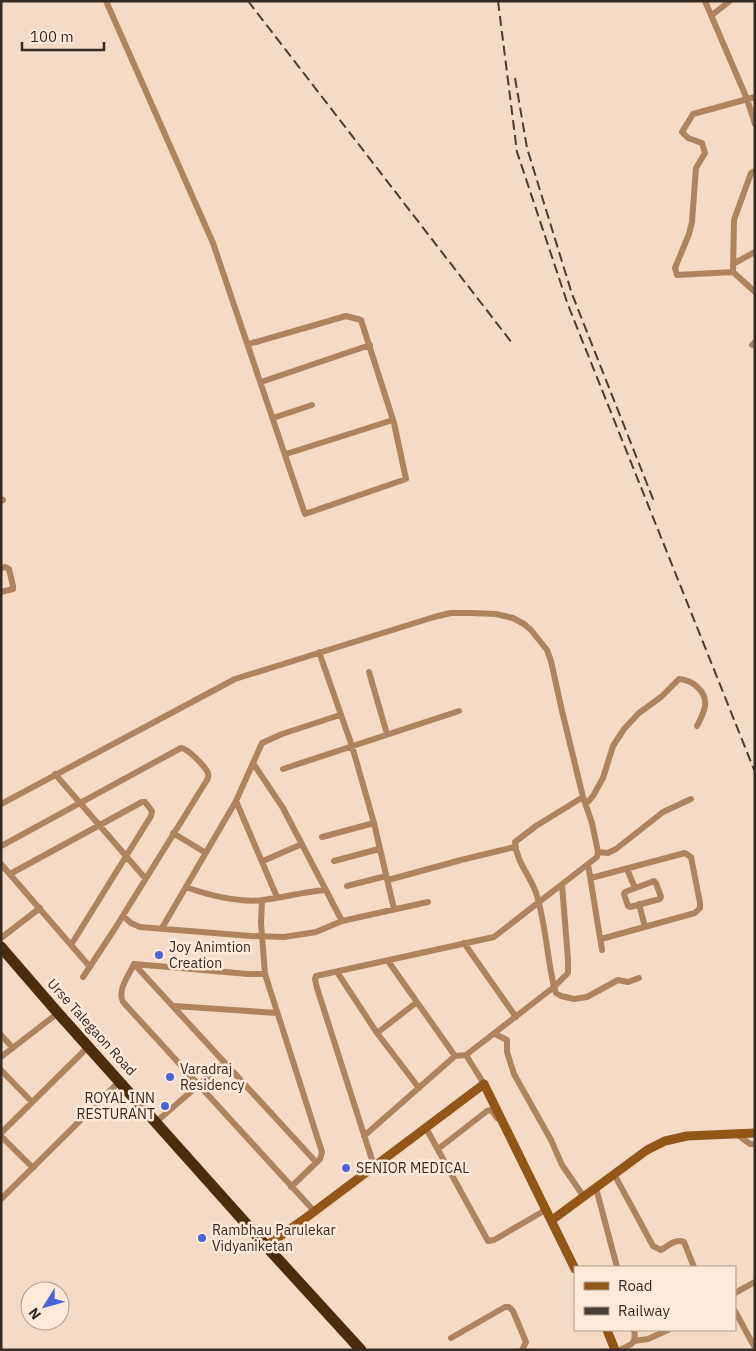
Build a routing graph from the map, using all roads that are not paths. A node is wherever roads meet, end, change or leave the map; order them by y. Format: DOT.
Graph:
graph roads {
  1 [pos="106,1"];
  2 [pos="705,1"];
  3 [pos="730,1"];
  4 [pos="712,15"];
  5 [pos="755,97"];
  6 [pos="747,99"];
  7 [pos="755,124"];
  8 [pos="754,174"];
  9 [pos="755,252"];
  10 [pos="733,264"];
  11 [pos="733,272"];
  12 [pos="755,292"];
  13 [pos="249,344"];
  14 [pos="370,345"];
  15 [pos="261,382"];
  16 [pos="312,405"];
  17 [pos="273,418"];
  18 [pos="393,420"];
  19 [pos="286,454"];
  20 [pos="1,568"];
  21 [pos="1,592"];
  22 [pos="319,652"];
  23 [pos="369,672"];
  24 [pos="460,711"];
  25 [pos="340,715"];
  26 [pos="697,726"];
  27 [pos="387,734"];
  28 [pos="352,746"];
  29 [pos="253,763"];
  30 [pos="282,769"];
  31 [pos="56,774"];
  32 [pos="583,797"];
  33 [pos="691,799"];
  34 [pos="236,801"];
  35 [pos="80,803"];
  36 [pos="1,804"];
  37 [pos="586,804"];
  38 [pos="374,823"];
  39 [pos="99,825"];
  40 [pos="173,833"];
  41 [pos="322,837"];
  42 [pos="302,844"];
  43 [pos="1,846"];
  44 [pos="515,847"];
  45 [pos="379,849"];
  46 [pos="598,852"];
  47 [pos="206,853"];
  48 [pos="126,856"];
  49 [pos="263,861"];
  50 [pos="334,861"];
  51 [pos="1,864"];
  52 [pos="588,864"];
  53 [pos="627,869"];
  54 [pos="10,874"];
  55 [pos="145,878"];
  56 [pos="387,878"];
  57 [pos="591,878"];
  58 [pos="562,885"];
  59 [pos="348,886"];
  60 [pos="186,887"];
  61 [pos="634,888"];
  62 [pos="325,890"];
  63 [pos="277,897"];
  64 [pos="262,900"];
  65 [pos="428,902"];
  66 [pos="539,903"];
  67 [pos="639,904"];
  68 [pos="40,908"];
  69 [pos="394,909"];
  70 [pos="123,916"];
  71 [pos="342,921"];
  72 [pos="645,927"];
  73 [pos="162,928"];
  74 [pos="262,937"];
  75 [pos="1,938"];
  76 [pos="601,939"];
  77 [pos="464,943"];
  78 [pos="71,945"];
  79 [pos="1,947"];
  80 [pos="602,950"];
  81 [pos="388,962"];
  82 [pos="134,964"];
  83 [pos="90,967"];
  84 [pos="337,972"];
  85 [pos="265,974"];
  86 [pos="83,977"];
  87 [pos="639,978"];
  88 [pos="554,987"];
  89 [pos="417,1002"];
  90 [pos="174,1006"];
  91 [pos="58,1013"];
  92 [pos="277,1013"];
  93 [pos="516,1017"];
  94 [pos="377,1033"];
  95 [pos="495,1034"];
  96 [pos="1,1035"];
  97 [pos="88,1047"];
  98 [pos="13,1048"];
  99 [pos="466,1055"];
  100 [pos="455,1056"];
  101 [pos="1,1057"];
  102 [pos="224,1062"];
  103 [pos="1,1070"];
  104 [pos="120,1081"];
  105 [pos="484,1084"];
  106 [pos="198,1085"];
  107 [pos="419,1088"];
  108 [pos="32,1102"];
  109 [pos="156,1122"];
  110 [pos="426,1128"];
  111 [pos="1,1134"];
  112 [pos="755,1134"];
  113 [pos="736,1135"];
  114 [pos="364,1136"];
  115 [pos="755,1144"];
  116 [pos="438,1149"];
  117 [pos="316,1162"];
  118 [pos="374,1166"];
  119 [pos="33,1168"];
  120 [pos="614,1174"];
  121 [pos="532,1184"];
  122 [pos="291,1187"];
  123 [pos="596,1188"];
  124 [pos="584,1197"];
  125 [pos="1,1200"];
  126 [pos="546,1207"];
  127 [pos="314,1212"];
  128 [pos="552,1220"];
  129 [pos="266,1246"];
  130 [pos="574,1266"];
  131 [pos="617,1266"];
  132 [pos="694,1266"];
  133 [pos="755,1282"];
  134 [pos="736,1292"];
  135 [pos="736,1313"];
  136 [pos="607,1331"];
  137 [pos="634,1331"];
  138 [pos="666,1331"];
  139 [pos="451,1338"];
  140 [pos="634,1341"];
  141 [pos="754,1346"];
  142 [pos="361,1350"];
  143 [pos="522,1350"];
  144 [pos="615,1350"];
  145 [pos="620,1350"];
  146 [pos="747,1350"];
  1 -- 13 [label="street"];
  2 -- 4 [label="street"];
  3 -- 4 [label="street"];
  4 -- 6 [label="street"];
  5 -- 6 [label="street"];
  6 -- 7 [label="street"];
  6 -- 11 [label="street"];
  8 -- 10 [label="street"];
  9 -- 10 [label="street"];
  10 -- 11 [label="street"];
  11 -- 12 [label="street"];
  13 -- 14 [label="street"];
  13 -- 15 [label="street"];
  14 -- 15 [label="street"];
  14 -- 18 [label="street"];
  15 -- 17 [label="street"];
  16 -- 17 [label="street"];
  17 -- 19 [label="street"];
  18 -- 19 [label="street"];
  18 -- 19 [label="street"];
  20 -- 21 [label="street"];
  22 -- 25 [label="street"];
  22 -- 31 [label="street"];
  22 -- 32 [label="street"];
  23 -- 27 [label="street"];
  24 -- 27 [label="street"];
  25 -- 28 [label="street"];
  25 -- 29 [label="street"];
  26 -- 37 [label="street"];
  27 -- 28 [label="street"];
  28 -- 30 [label="street"];
  28 -- 38 [label="street"];
  29 -- 34 [label="street"];
  29 -- 42 [label="street"];
  31 -- 35 [label="street"];
  31 -- 36 [label="street"];
  32 -- 37 [label="street"];
  32 -- 44 [label="street"];
  33 -- 46 [label="street"];
  34 -- 47 [label="street"];
  34 -- 49 [label="street"];
  35 -- 39 [label="street"];
  35 -- 40 [label="street"];
  35 -- 43 [label="street"];
  37 -- 46 [label="street"];
  38 -- 41 [label="street"];
  38 -- 45 [label="street"];
  39 -- 48 [label="street"];
  39 -- 48 [label="street"];
  39 -- 54 [label="street"];
  40 -- 47 [label="street"];
  40 -- 55 [label="street"];
  42 -- 49 [label="street"];
  42 -- 62 [label="street"];
  44 -- 56 [label="street"];
  44 -- 66 [label="street"];
  45 -- 50 [label="street"];
  45 -- 56 [label="street"];
  46 -- 52 [label="street"];
  47 -- 60 [label="street"];
  48 -- 55 [label="street"];
  48 -- 78 [label="street"];
  49 -- 63 [label="street"];
  51 -- 54 [label="street"];
  52 -- 57 [label="street"];
  52 -- 58 [label="street"];
  53 -- 57 [label="street"];
  53 -- 61 [label="street"];
  53 -- 72 [label="street"];
  54 -- 68 [label="street"];
  55 -- 70 [label="street"];
  56 -- 59 [label="street"];
  56 -- 69 [label="street"];
  57 -- 76 [label="street"];
  58 -- 66 [label="street"];
  58 -- 88 [label="street"];
  60 -- 64 [label="street"];
  60 -- 73 [label="street"];
  61 -- 67 [label="street"];
  61 -- 67 [label="street"];
  62 -- 63 [label="street"];
  62 -- 71 [label="street"];
  63 -- 64 [label="street"];
  64 -- 74 [label="street"];
  65 -- 69 [label="street"];
  66 -- 77 [label="street"];
  66 -- 88 [label="street"];
  67 -- 72 [label="street"];
  68 -- 75 [label="street"];
  68 -- 78 [label="street"];
  69 -- 71 [label="street"];
  70 -- 73 [label="street"];
  70 -- 83 [label="street"];
  71 -- 74 [label="street"];
  72 -- 76 [label="street"];
  73 -- 74 [label="street"];
  74 -- 85 [label="street"];
  76 -- 80 [label="street"];
  77 -- 81 [label="street"];
  77 -- 93 [label="street"];
  78 -- 83 [label="street"];
  79 -- 91 [label="highway, Urse Talegaon Road"];
  81 -- 84 [label="street"];
  81 -- 89 [label="street"];
  82 -- 85 [label="street"];
  82 -- 90 [label="street"];
  82 -- 106 [label="street"];
  83 -- 86 [label="street"];
  84 -- 94 [label="street"];
  84 -- 114 [label="street"];
  85 -- 92 [label="street"];
  87 -- 88 [label="street"];
  88 -- 93 [label="street"];
  89 -- 94 [label="street"];
  89 -- 100 [label="street"];
  90 -- 92 [label="street"];
  90 -- 102 [label="street"];
  91 -- 97 [label="highway, Urse Talegaon Road"];
  91 -- 98 [label="street"];
  92 -- 117 [label="street"];
  93 -- 95 [label="street"];
  94 -- 107 [label="street"];
  95 -- 99 [label="street"];
  95 -- 124 [label="street"];
  96 -- 98 [label="street"];
  97 -- 104 [label="highway, Urse Talegaon Road"];
  97 -- 108 [label="street"];
  98 -- 101 [label="street"];
  99 -- 100 [label="street"];
  99 -- 105 [label="street"];
  100 -- 107 [label="street"];
  102 -- 106 [label="street"];
  102 -- 117 [label="street"];
  103 -- 108 [label="street"];
  104 -- 109 [label="highway, Urse Talegaon Road"];
  104 -- 119 [label="street"];
  105 -- 110 [label="street"];
  105 -- 126 [label="street"];
  106 -- 109 [label="street"];
  106 -- 122 [label="street"];
  107 -- 114 [label="street"];
  108 -- 111 [label="street"];
  109 -- 129 [label="highway, Urse Talegaon Road"];
  110 -- 116 [label="street"];
  110 -- 118 [label="street"];
  111 -- 119 [label="street"];
  112 -- 113 [label="street"];
  113 -- 115 [label="street"];
  113 -- 120 [label="street"];
  114 -- 118 [label="street"];
  116 -- 121 [label="street"];
  116 -- 126 [label="street"];
  117 -- 122 [label="street"];
  118 -- 127 [label="street"];
  119 -- 125 [label="street"];
  120 -- 123 [label="street"];
  120 -- 132 [label="street"];
  122 -- 127 [label="street"];
  123 -- 124 [label="street"];
  123 -- 131 [label="street"];
  124 -- 128 [label="street"];
  126 -- 128 [label="street"];
  127 -- 129 [label="street"];
  128 -- 130 [label="street"];
  129 -- 142 [label="highway, Urse Talegaon Road"];
  133 -- 134 [label="street"];
  135 -- 141 [label="street"];
  136 -- 144 [label="street"];
  137 -- 140 [label="street"];
  138 -- 140 [label="street"];
  139 -- 143 [label="street"];
  140 -- 145 [label="street"];
  141 -- 146 [label="street"];
}
